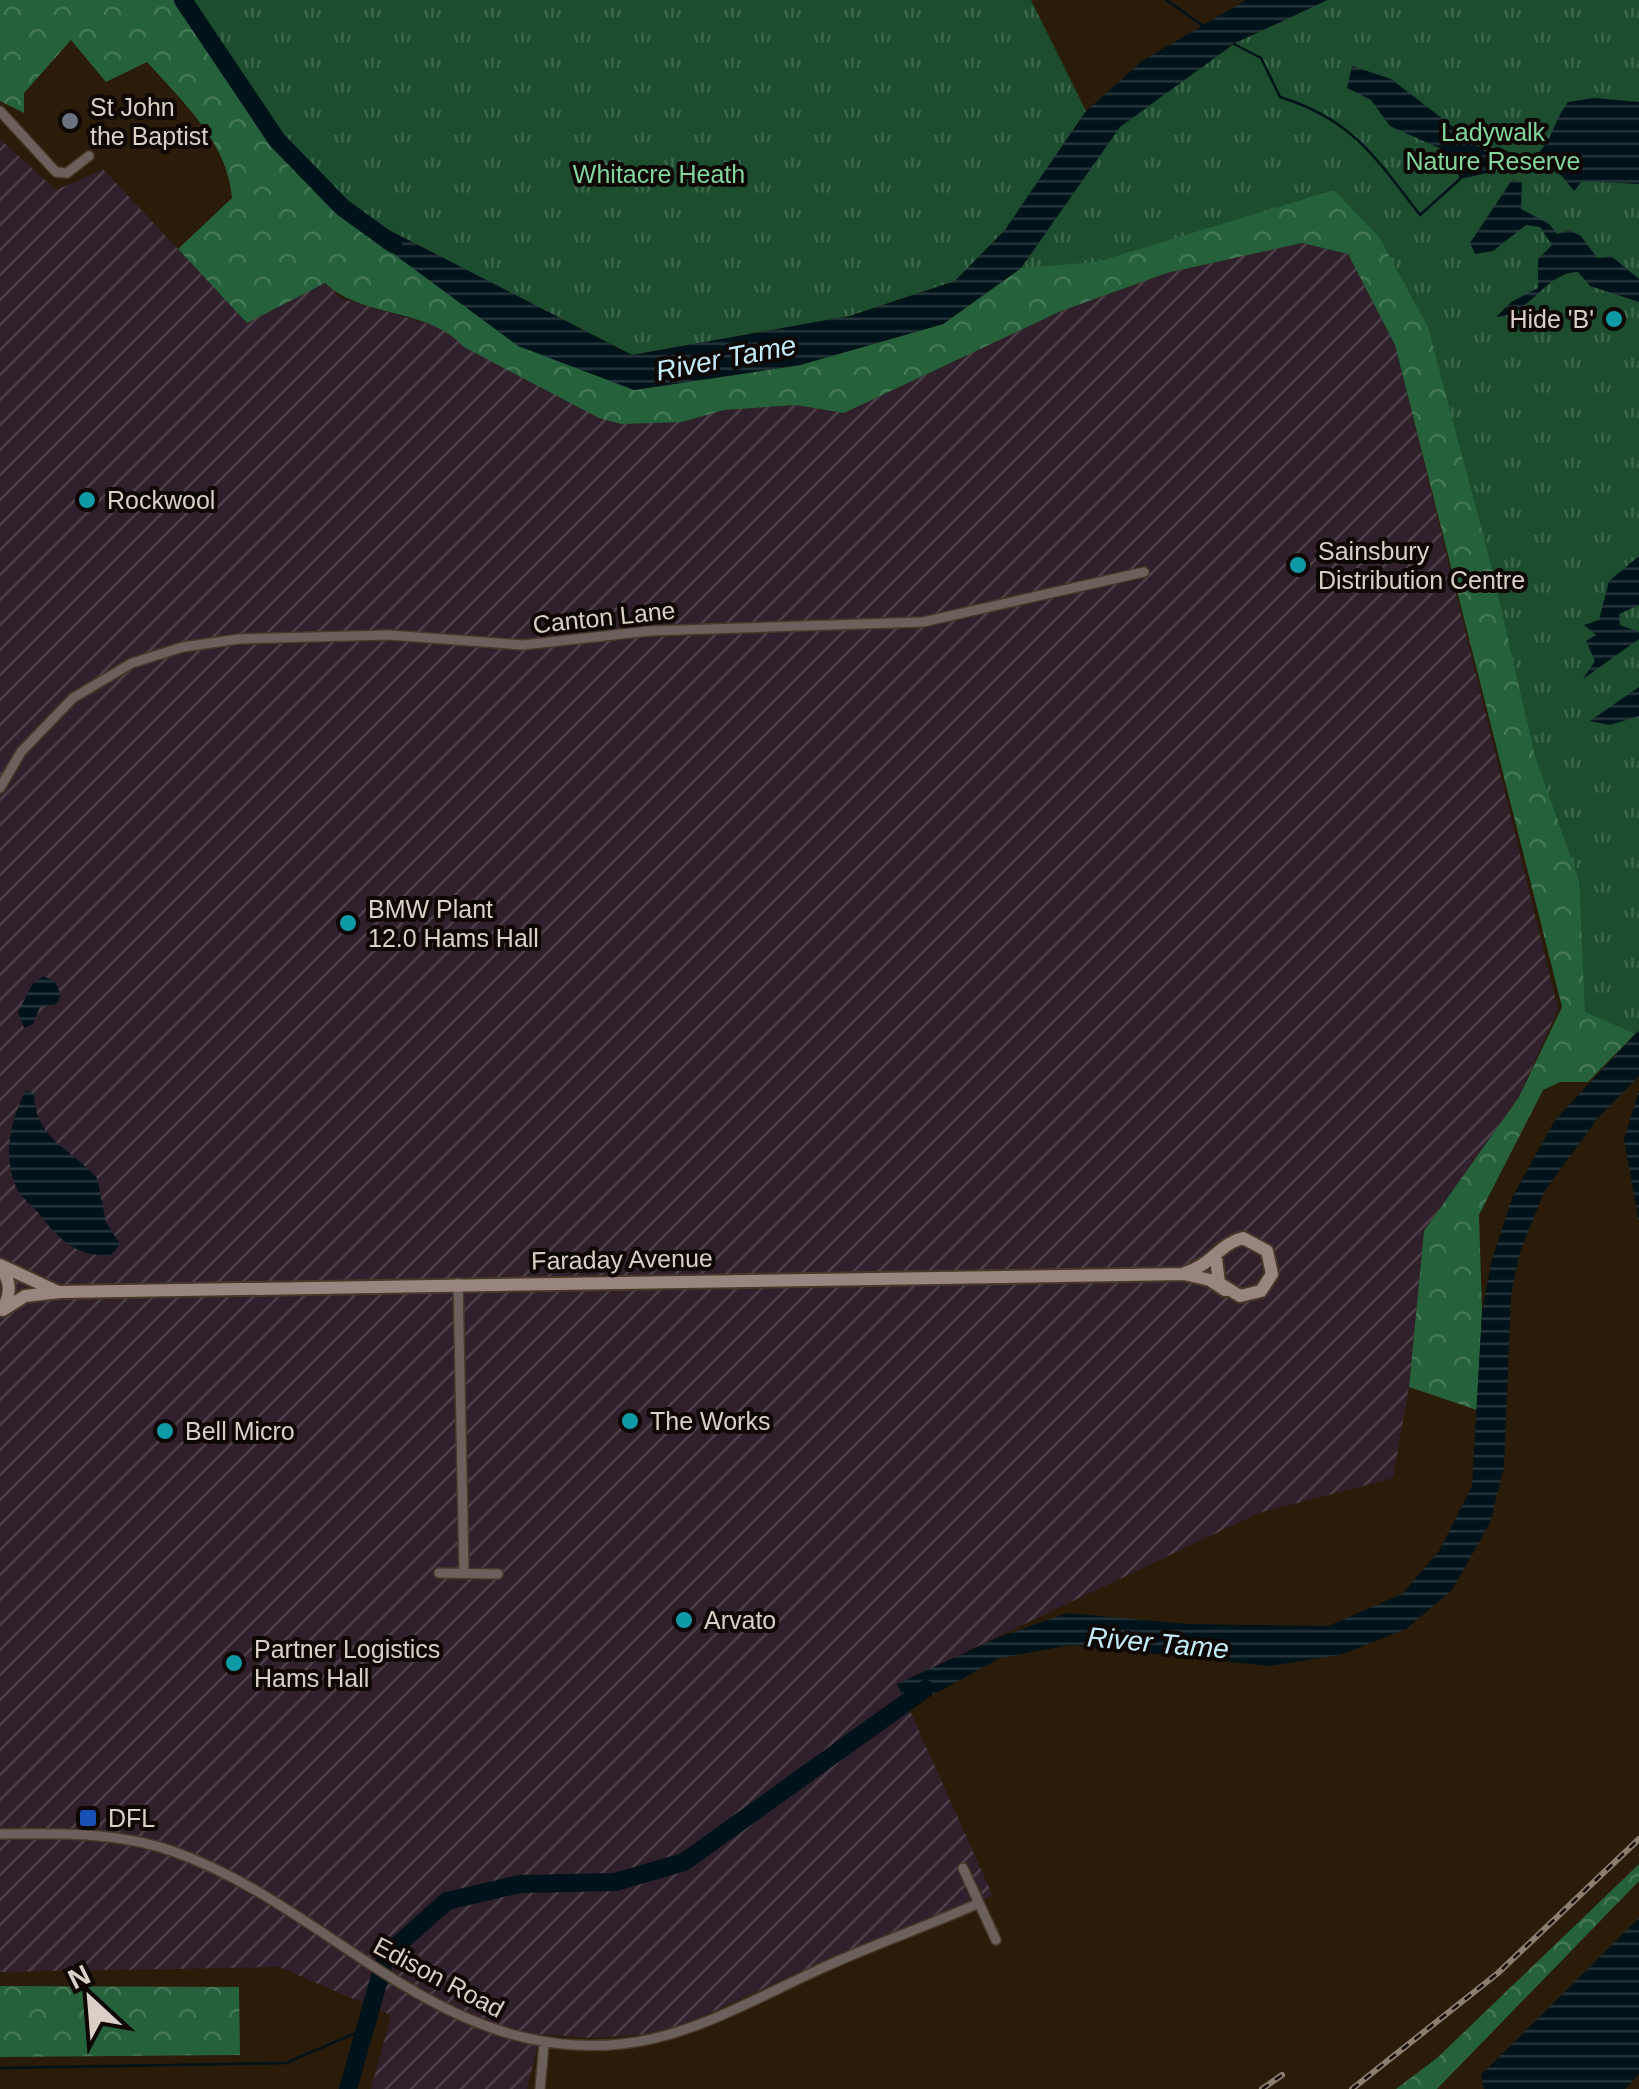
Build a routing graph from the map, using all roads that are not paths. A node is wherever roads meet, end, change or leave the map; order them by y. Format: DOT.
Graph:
graph roads {
  1 [pos="0,111"];
  2 [pos="89,156"];
  3 [pos="1144,572"];
  4 [pos="0,788"];
  5 [pos="1216,1259"];
  6 [pos="0,1265"];
  7 [pos="1184,1274"];
  8 [pos="458,1284"];
  9 [pos="1225,1290"];
  10 [pos="60,1292"];
  11 [pos="2,1312"];
  12 [pos="439,1573"];
  13 [pos="464,1573"];
  14 [pos="498,1574"];
  15 [pos="0,1834"];
  16 [pos="963,1868"];
  17 [pos="979,1903"];
  18 [pos="996,1940"];
  19 [pos="544,2044"];
  20 [pos="540,2089"];
  1 -- 2 [label="street"];
  3 -- 4 [label="street, Canton Lane"];
  5 -- 7 [label="street, Faraday Avenue"];
  5 -- 9 [label="street"];
  5 -- 9 [label="street"];
  6 -- 10 [label="street, Faraday Avenue"];
  6 -- 11 [label="street"];
  7 -- 8 [label="street, Faraday Avenue"];
  7 -- 9 [label="street, Faraday Avenue"];
  8 -- 10 [label="street, Faraday Avenue"];
  8 -- 13 [label="street"];
  10 -- 11 [label="street, Faraday Avenue"];
  12 -- 13 [label="street"];
  13 -- 14 [label="street"];
  15 -- 19 [label="street, Edison Road"];
  16 -- 17 [label="street"];
  17 -- 18 [label="street"];
  17 -- 19 [label="street, Edison Road"];
  19 -- 20 [label="street"];
}
